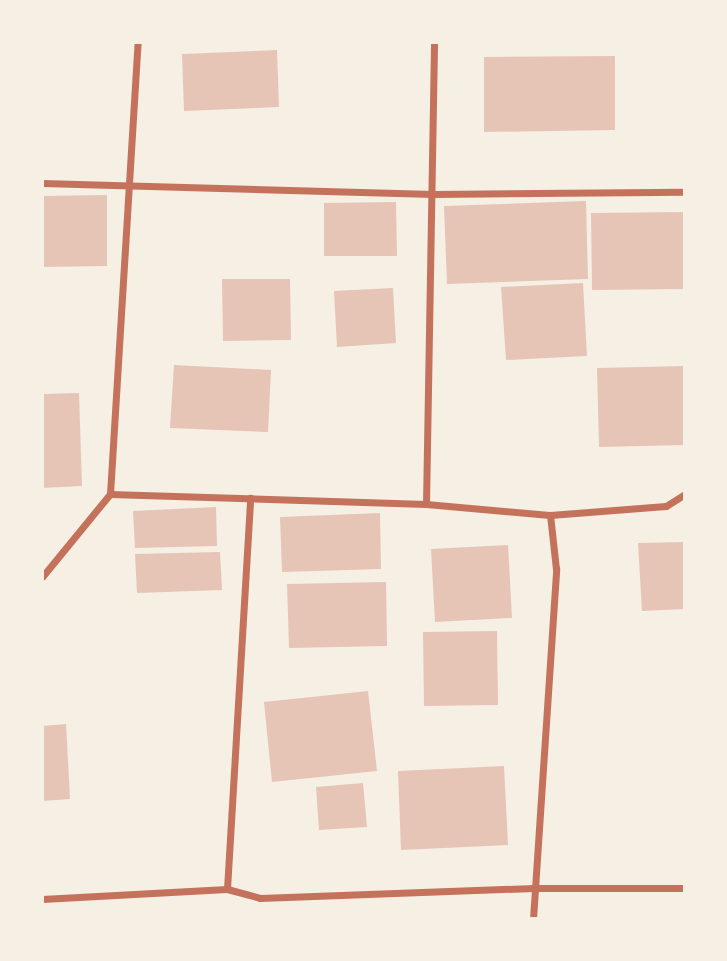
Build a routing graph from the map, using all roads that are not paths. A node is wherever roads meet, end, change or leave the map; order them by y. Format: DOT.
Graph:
graph roads {
  1 [pos="138,42"];
  2 [pos="434,42"];
  3 [pos="42,183"];
  4 [pos="129,186"];
  5 [pos="685,192"];
  6 [pos="433,194"];
  7 [pos="110,494"];
  8 [pos="685,494"];
  9 [pos="250,498"];
  10 [pos="426,504"];
  11 [pos="551,515"];
  12 [pos="42,577"];
  13 [pos="534,888"];
  14 [pos="685,888"];
  15 [pos="227,889"];
  16 [pos="42,899"];
  17 [pos="533,919"];
  1 -- 4 [label="street"];
  2 -- 6 [label="street"];
  3 -- 4 [label="street"];
  4 -- 6 [label="street"];
  4 -- 7 [label="street"];
  5 -- 6 [label="street"];
  6 -- 10 [label="street"];
  7 -- 9 [label="street"];
  7 -- 12 [label="street"];
  8 -- 11 [label="street"];
  9 -- 10 [label="street"];
  9 -- 15 [label="street"];
  10 -- 11 [label="street"];
  11 -- 13 [label="street"];
  13 -- 14 [label="street"];
  13 -- 15 [label="street"];
  13 -- 17 [label="street"];
  15 -- 16 [label="street"];
}
